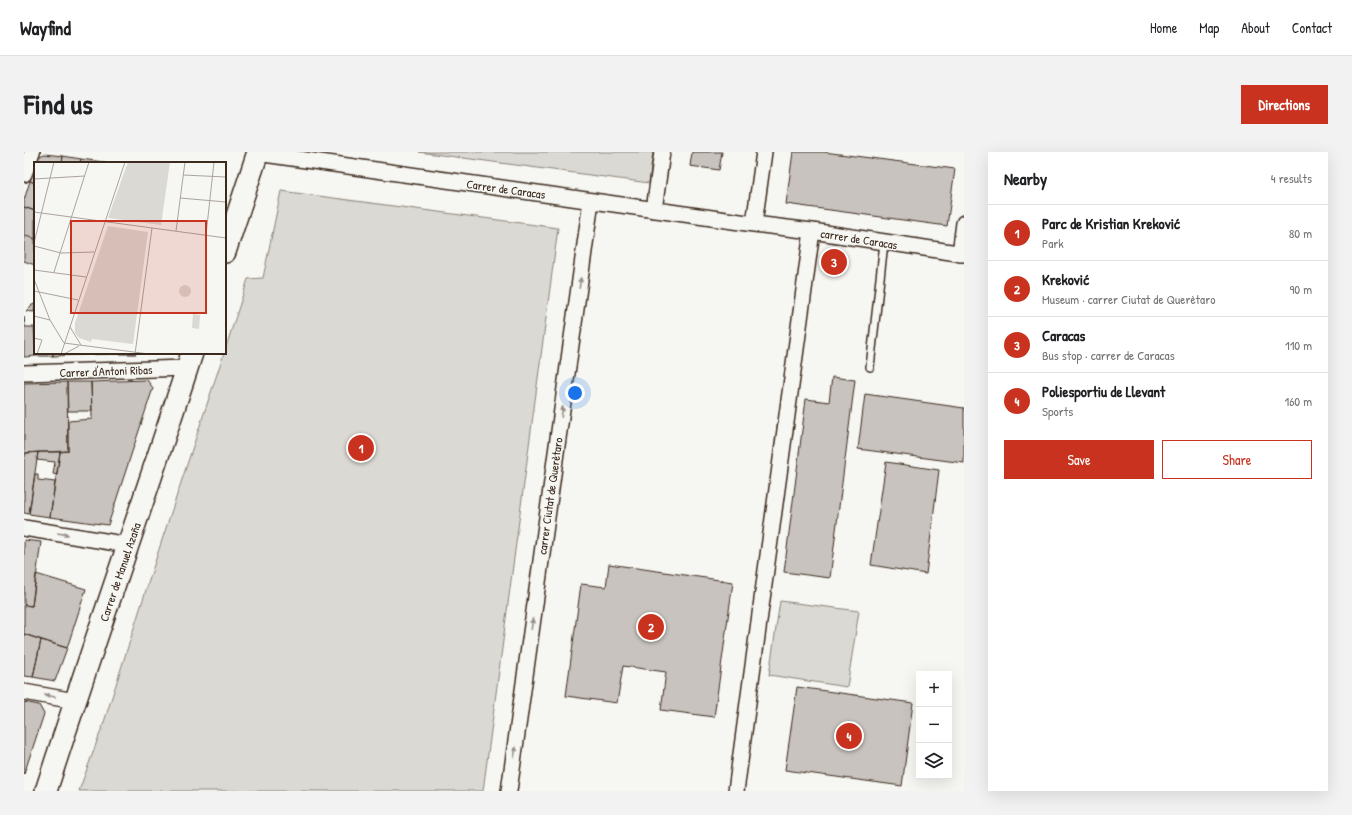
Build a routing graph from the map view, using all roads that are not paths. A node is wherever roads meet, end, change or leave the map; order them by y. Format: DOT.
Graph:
graph roads {
  1 [pos="32,152"];
  2 [pos="255,152"];
  3 [pos="662,152"];
  4 [pos="764,152"];
  5 [pos="24,174"];
  6 [pos="591,201"];
  7 [pos="654,210"];
  8 [pos="964,223"];
  9 [pos="754,224"];
  10 [pos="812,231"];
  11 [pos="884,243"];
  12 [pos="226,249"];
  13 [pos="962,254"];
  14 [pos="190,360"];
  15 [pos="870,367"];
  16 [pos="24,373"];
  17 [pos="24,528"];
  18 [pos="129,545"];
  19 [pos="24,692"];
  20 [pos="75,701"];
  21 [pos="46,791"];
  22 [pos="509,791"];
  23 [pos="736,791"];
  1 -- 5 [label="street"];
  2 -- 6 [label="street, Carrer de Caracas"];
  2 -- 12 [label="street"];
  3 -- 7 [label="street"];
  4 -- 9 [label="street"];
  6 -- 7 [label="street, Carrer de Caracas"];
  22 -- 6 [label="street, carrer Ciutat de Querètaro, one-way"];
  7 -- 9 [label="street, Carrer de Caracas"];
  8 -- 13 [label="street"];
  9 -- 10 [label="street, carrer de Caracas"];
  10 -- 11 [label="street, carrer de Caracas"];
  10 -- 23 [label="street"];
  11 -- 13 [label="street, carrer de Caracas"];
  11 -- 15 [label="lane"];
  14 -- 16 [label="street, Carrer d'Antoni Ribas"];
  14 -- 18 [label="street, Carrer de Manuel Azaña"];
  17 -- 18 [label="street, one-way"];
  18 -- 20 [label="street, Carrer de Manuel Azaña"];
  20 -- 19 [label="street, one-way"];
  20 -- 21 [label="street, Carrer de Manuel Azaña"];
}
